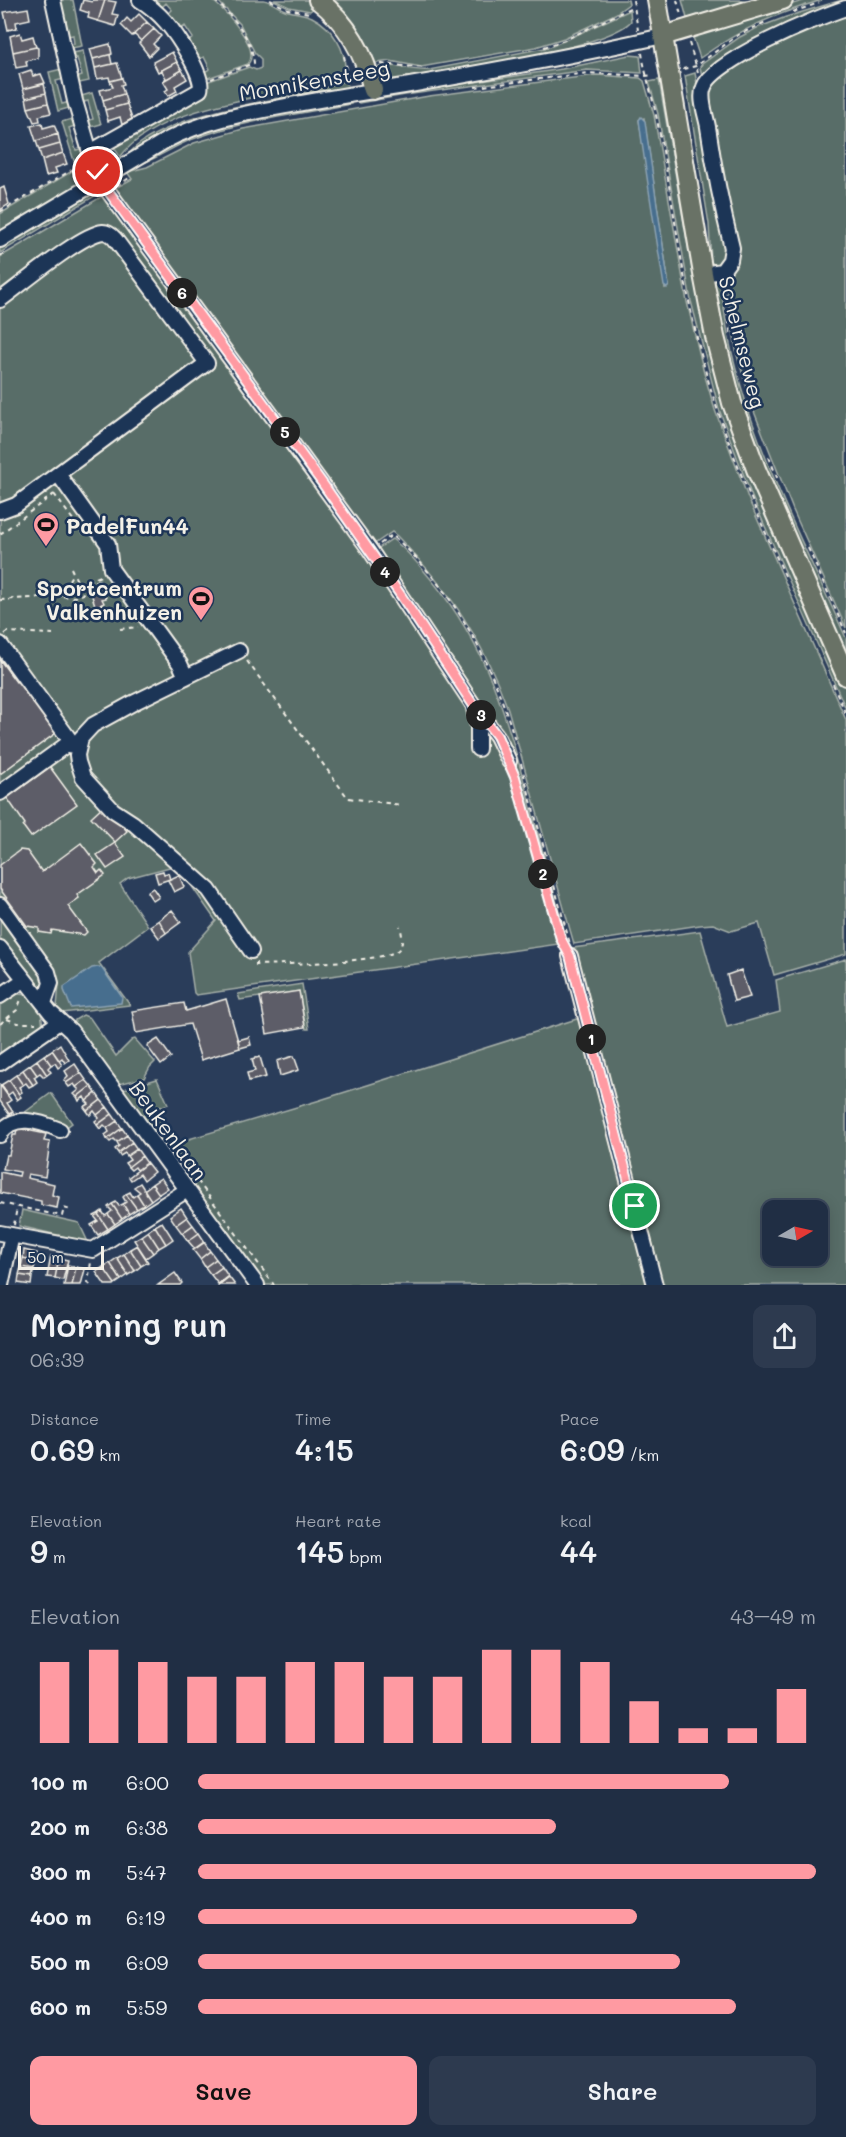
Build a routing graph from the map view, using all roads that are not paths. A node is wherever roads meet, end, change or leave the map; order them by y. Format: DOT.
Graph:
graph roads {
  1 [pos="53,0"];
  2 [pos="140,0"];
  3 [pos="657,0"];
  4 [pos="320,2"];
  5 [pos="784,7"];
  6 [pos="846,8"];
  7 [pos="663,36"];
  8 [pos="373,90"];
  9 [pos="91,155"];
  10 [pos="100,180"];
  11 [pos="0,240"];
  12 [pos="703,274"];
  13 [pos="0,300"];
  14 [pos="62,480"];
  15 [pos="0,511"];
  16 [pos="0,644"];
  17 [pos="239,651"];
  18 [pos="846,676"];
  19 [pos="186,677"];
  20 [pos="474,706"];
  21 [pos="76,745"];
  22 [pos="478,749"];
  23 [pos="509,761"];
  24 [pos="0,793"];
  25 [pos="0,905"];
  26 [pos="0,948"];
  27 [pos="251,951"];
  28 [pos="570,956"];
  29 [pos="25,982"];
  30 [pos="0,996"];
  31 [pos="44,1003"];
  32 [pos="59,1022"];
  33 [pos="0,1064"];
  34 [pos="60,1130"];
  35 [pos="0,1135"];
  36 [pos="187,1190"];
  37 [pos="6,1234"];
  38 [pos="1,1285"];
  39 [pos="257,1285"];
  40 [pos="655,1285"];
  1 -- 9 [label="street"];
  2 -- 9 [label="street"];
  3 -- 7 [label="main road, Schelmseweg"];
  4 -- 8 [label="main road"];
  5 -- 7 [label="main road"];
  6 -- 12 [label="street"];
  7 -- 8 [label="street, Monnikensteeg"];
  7 -- 12 [label="main road, Schelmseweg"];
  8 -- 10 [label="street, Monnikensteeg"];
  9 -- 10 [label="street"];
  10 -- 11 [label="street, Monnikensteeg"];
  10 -- 20 [label="street"];
  12 -- 18 [label="main road, Schelmseweg"];
  13 -- 14 [label="street"];
  14 -- 15 [label="street"];
  14 -- 19 [label="street"];
  16 -- 21 [label="street"];
  17 -- 19 [label="street"];
  19 -- 21 [label="street"];
  20 -- 22 [label="street"];
  20 -- 23 [label="street"];
  21 -- 24 [label="street"];
  21 -- 27 [label="street"];
  25 -- 31 [label="street"];
  26 -- 29 [label="street, Beukenlaan"];
  28 -- 40 [label="street"];
  29 -- 30 [label="street"];
  29 -- 31 [label="street, Beukenlaan"];
  31 -- 32 [label="street, Beukenlaan"];
  32 -- 33 [label="street"];
  32 -- 36 [label="street, Beukenlaan"];
  34 -- 35 [label="street"];
  36 -- 37 [label="street"];
  36 -- 39 [label="street, Beukenlaan"];
  37 -- 38 [label="street"];
}
